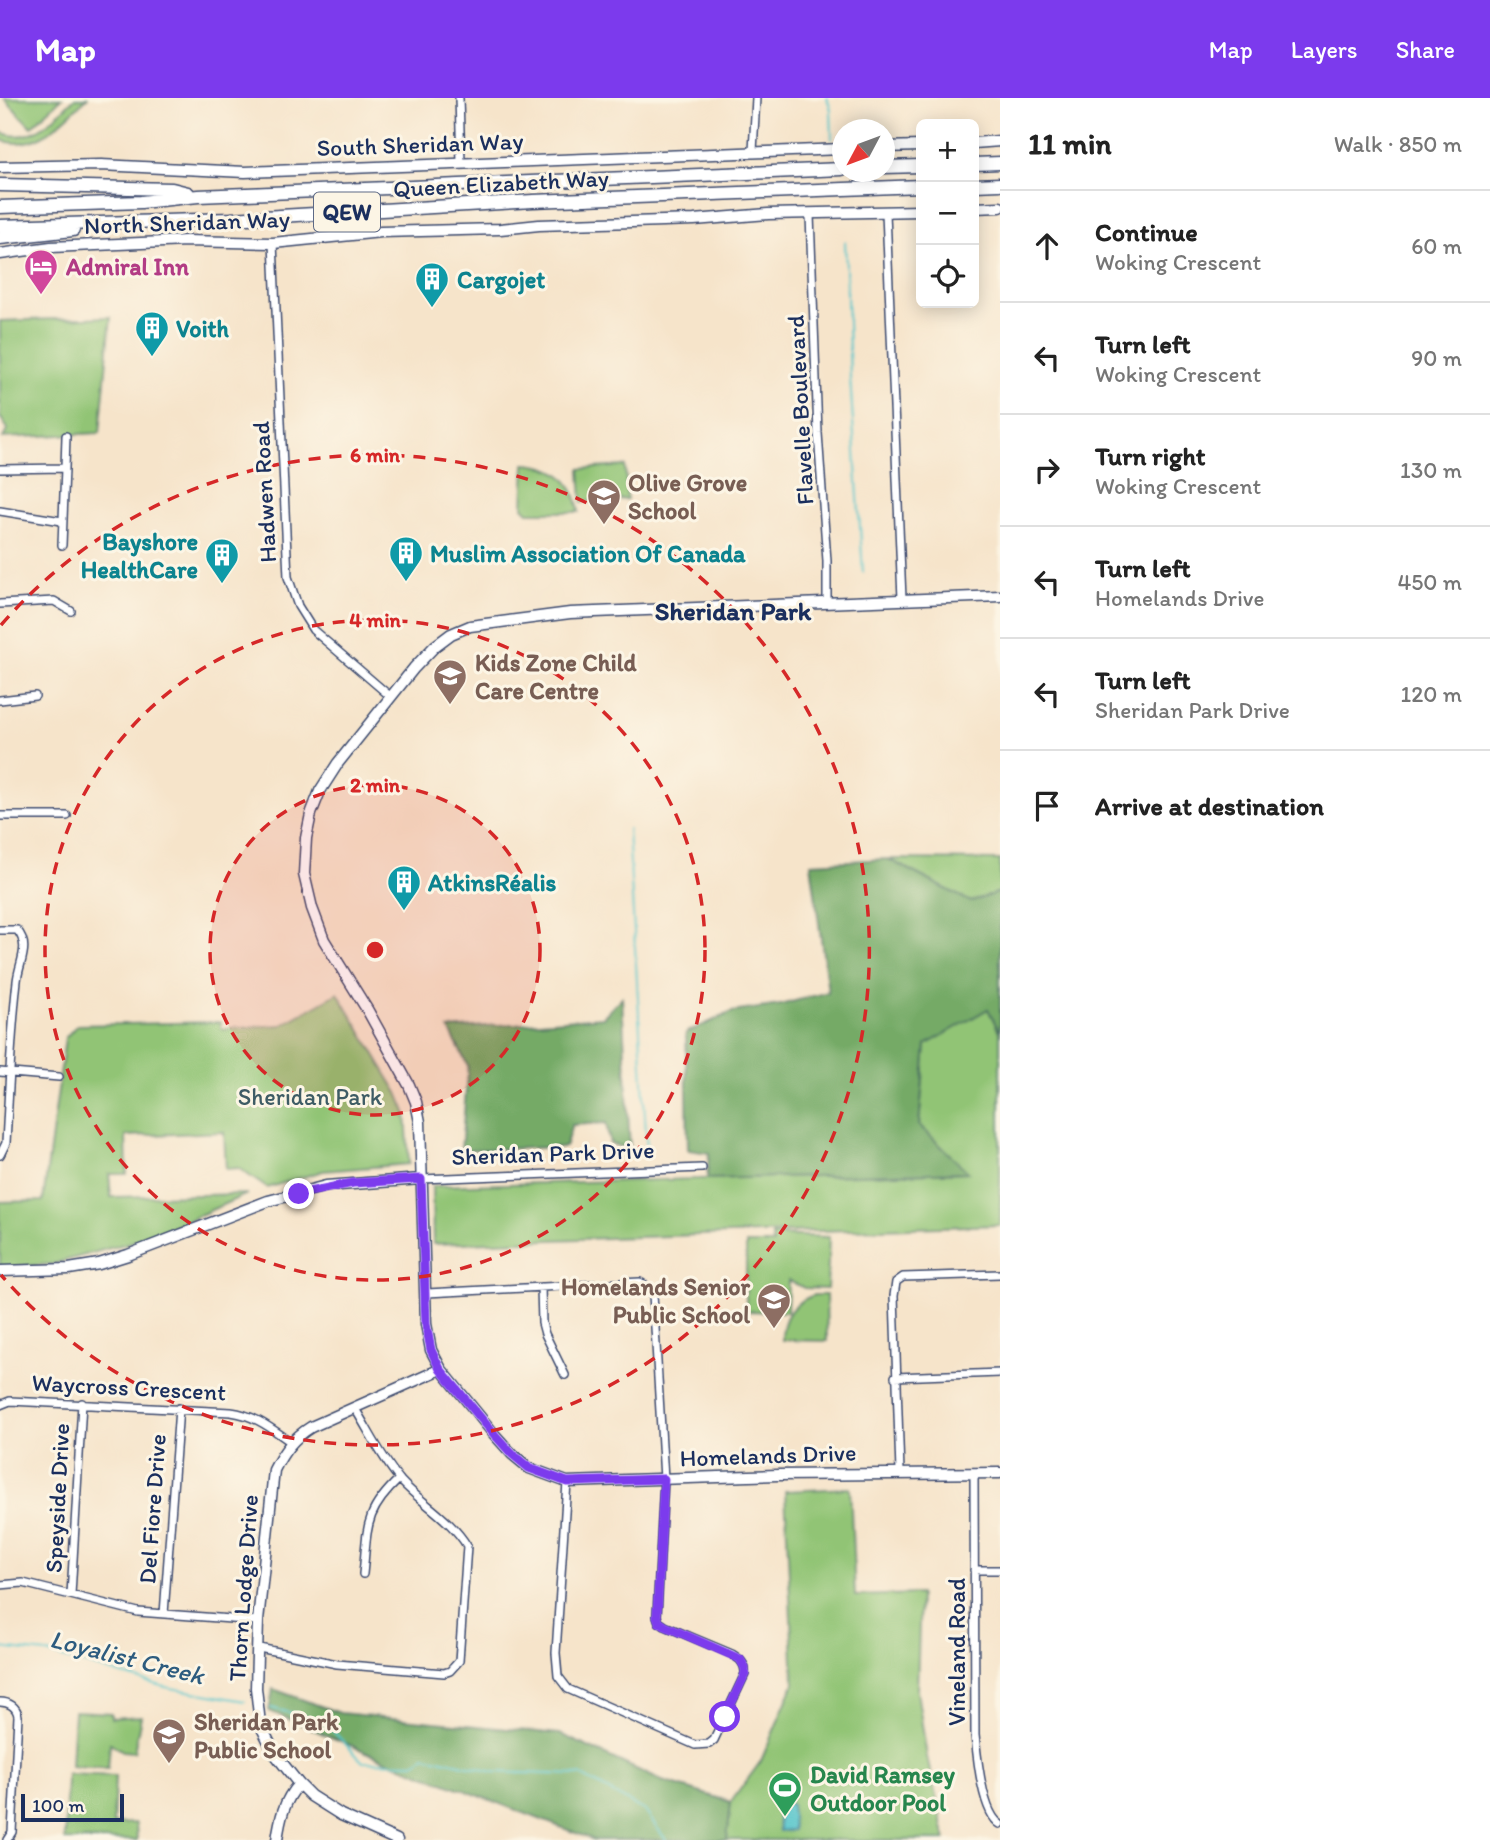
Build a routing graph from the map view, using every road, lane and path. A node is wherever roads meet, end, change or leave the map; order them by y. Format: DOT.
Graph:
graph roads {
  1 [pos="459,98"];
  2 [pos="756,98"];
  3 [pos="1000,141"];
  4 [pos="979,143"];
  5 [pos="916,146"];
  6 [pos="895,147"];
  7 [pos="832,149"];
  8 [pos="754,152"];
  9 [pos="461,162"];
  10 [pos="1000,163"];
  11 [pos="979,164"];
  12 [pos="916,166"];
  13 [pos="0,167"];
  14 [pos="895,167"];
  15 [pos="832,169"];
  16 [pos="1000,184"];
  17 [pos="0,185"];
  18 [pos="979,185"];
  19 [pos="916,186"];
  20 [pos="198,196"];
  21 [pos="0,207"];
  22 [pos="1000,207"];
  23 [pos="979,208"];
  24 [pos="916,211"];
  25 [pos="886,213"];
  26 [pos="810,215"];
  27 [pos="162,219"];
  28 [pos="0,226"];
  29 [pos="0,238"];
  30 [pos="273,243"];
  31 [pos="0,254"];
  32 [pos="66,436"];
  33 [pos="65,468"];
  34 [pos="0,469"];
  35 [pos="0,512"];
  36 [pos="62,521"];
  37 [pos="62,545"];
  38 [pos="1000,596"];
  39 [pos="902,600"];
  40 [pos="827,603"];
  41 [pos="0,604"];
  42 [pos="71,611"];
  43 [pos="35,696"];
  44 [pos="391,697"];
  45 [pos="0,700"];
  46 [pos="0,816"];
  47 [pos="67,816"];
  48 [pos="0,930"];
  49 [pos="0,1072"];
  50 [pos="10,1073"];
  51 [pos="59,1077"];
  52 [pos="0,1154"];
  53 [pos="702,1168"];
  54 [pos="421,1179"];
  55 [pos="0,1271"];
  56 [pos="1000,1274"];
  57 [pos="541,1287"];
  58 [pos="426,1293"];
  59 [pos="440,1369"];
  60 [pos="1000,1373"];
  61 [pos="565,1375"];
  62 [pos="895,1377"];
  63 [pos="82,1403"];
  64 [pos="0,1405"];
  65 [pos="354,1407"];
  66 [pos="179,1408"];
  67 [pos="291,1442"];
  68 [pos="900,1472"];
  69 [pos="974,1473"];
  70 [pos="1000,1473"];
  71 [pos="400,1479"];
  72 [pos="664,1479"];
  73 [pos="567,1482"];
  74 [pos="974,1570"];
  75 [pos="1000,1570"];
  76 [pos="363,1574"];
  77 [pos="0,1585"];
  78 [pos="71,1595"];
  79 [pos="164,1614"];
  80 [pos="258,1620"];
  81 [pos="259,1648"];
  82 [pos="0,1702"];
  83 [pos="299,1784"];
  84 [pos="1000,1824"];
  85 [pos="380,1837"];
  86 [pos="7,1840"];
  87 [pos="276,1840"];
  88 [pos="397,1840"];
  1 -- 9 [label="street"];
  2 -- 8 [label="street"];
  3 -- 4 [label="street"];
  5 -- 6 [label="street"];
  7 -- 8 [label="street, South Sheridan Way"];
  8 -- 9 [label="street, South Sheridan Way"];
  9 -- 13 [label="street, South Sheridan Way"];
  10 -- 11 [label="highway"];
  12 -- 14 [label="highway"];
  15 -- 20 [label="highway, Queen Elizabeth Way / QEW"];
  16 -- 18 [label="highway"];
  17 -- 20 [label="highway"];
  19 -- 27 [label="highway, Queen Elizabeth Way / QEW"];
  20 -- 21 [label="highway, Queen Elizabeth Way / QEW"];
  22 -- 23 [label="street"];
  24 -- 25 [label="street, North Sheridan Way"];
  25 -- 26 [label="street, North Sheridan Way"];
  25 -- 39 [label="street"];
  26 -- 30 [label="street, North Sheridan Way"];
  26 -- 40 [label="street, Flavelle Boulevard"];
  27 -- 28 [label="highway, Queen Elizabeth Way / QEW"];
  27 -- 29 [label="highway"];
  30 -- 31 [label="street, North Sheridan Way"];
  30 -- 44 [label="street, Hadwen Road"];
  32 -- 33 [label="street"];
  33 -- 34 [label="street"];
  33 -- 36 [label="street"];
  35 -- 36 [label="street"];
  36 -- 37 [label="street"];
  38 -- 39 [label="street, Homelands Drive"];
  39 -- 40 [label="street, Homelands Drive"];
  40 -- 44 [label="street, Homelands Drive"];
  41 -- 42 [label="street"];
  43 -- 45 [label="street"];
  44 -- 54 [label="street, Homelands Drive"];
  46 -- 47 [label="street"];
  48 -- 50 [label="street"];
  49 -- 50 [label="street"];
  50 -- 51 [label="street"];
  50 -- 52 [label="street"];
  53 -- 54 [label="street, Sheridan Park Drive"];
  54 -- 55 [label="street, Sheridan Park Drive"];
  54 -- 58 [label="street, Homelands Drive"];
  56 -- 62 [label="street"];
  57 -- 58 [label="street"];
  57 -- 61 [label="street"];
  57 -- 72 [label="street"];
  58 -- 59 [label="street, Homelands Drive"];
  59 -- 65 [label="street, Thorn Lodge Drive"];
  59 -- 73 [label="street, Homelands Drive"];
  60 -- 62 [label="street"];
  62 -- 68 [label="street"];
  63 -- 64 [label="street, Waycross Crescent"];
  63 -- 66 [label="street, Waycross Crescent"];
  63 -- 78 [label="street, Speyside Drive"];
  65 -- 67 [label="street, Thorn Lodge Drive"];
  65 -- 71 [label="street"];
  66 -- 67 [label="street, Waycross Crescent"];
  66 -- 79 [label="street, Del Fiore Drive"];
  67 -- 80 [label="street, Thorn Lodge Drive"];
  68 -- 69 [label="street, Homelands Drive"];
  68 -- 72 [label="street, Homelands Drive"];
  69 -- 70 [label="street, Homelands Drive"];
  69 -- 74 [label="street, Vineland Road"];
  71 -- 76 [label="street"];
  71 -- 81 [label="street"];
  72 -- 73 [label="street, Homelands Drive"];
  72 -- 73 [label="street"];
  74 -- 75 [label="street"];
  74 -- 84 [label="street, Vineland Road"];
  77 -- 78 [label="street"];
  78 -- 79 [label="street"];
  79 -- 80 [label="street"];
  80 -- 81 [label="street, Thorn Lodge Drive"];
  81 -- 83 [label="street, Thorn Lodge Drive"];
  82 -- 86 [label="street"];
  83 -- 85 [label="street, Thorn Lodge Drive"];
  83 -- 87 [label="street"];
  85 -- 88 [label="street, Thorn Lodge Drive"];
}
